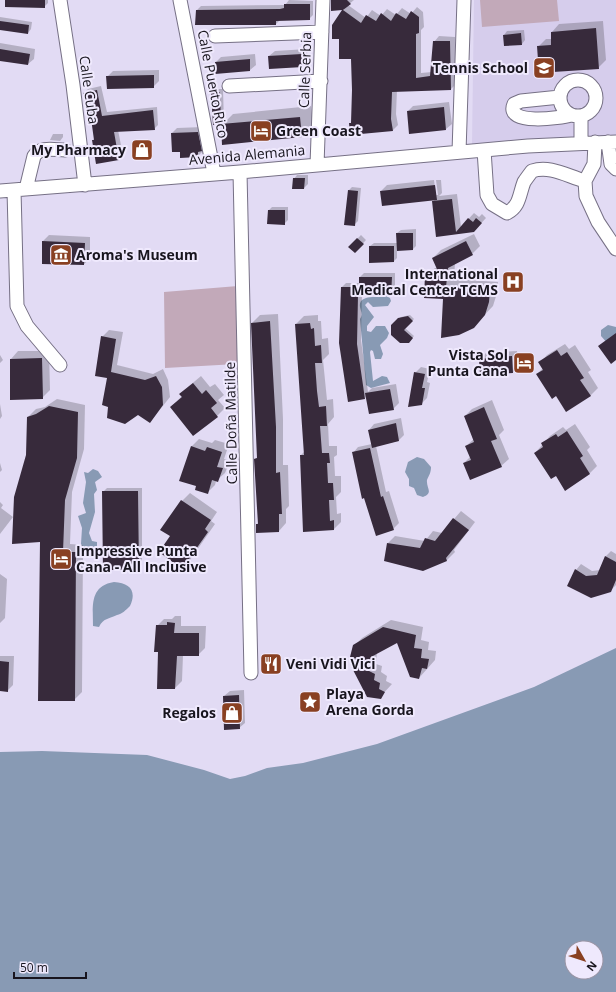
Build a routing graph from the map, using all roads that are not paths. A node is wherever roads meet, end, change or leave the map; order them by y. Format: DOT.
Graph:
graph roads {
  1 [pos="60,0"];
  2 [pos="180,0"];
  3 [pos="323,0"];
  4 [pos="464,0"];
  5 [pos="322,32"];
  6 [pos="215,36"];
  7 [pos="321,81"];
  8 [pos="230,86"];
  9 [pos="560,97"];
  10 [pos="576,116"];
  11 [pos="607,142"];
  12 [pos="581,143"];
  13 [pos="65,150"];
  14 [pos="484,150"];
  15 [pos="459,152"];
  16 [pos="317,165"];
  17 [pos="616,169"];
  18 [pos="240,172"];
  19 [pos="214,173"];
  20 [pos="585,181"];
  21 [pos="85,185"];
  22 [pos="20,190"];
  23 [pos="0,191"];
  24 [pos="616,249"];
  25 [pos="60,365"];
  26 [pos="251,673"];
  1 -- 21 [label="street, Calle Cuba"];
  2 -- 19 [label="street, Calle Puerto Rico"];
  3 -- 5 [label="street, Calle Serbia"];
  4 -- 15 [label="street"];
  5 -- 6 [label="street"];
  5 -- 7 [label="street, Calle Serbia"];
  7 -- 8 [label="street"];
  7 -- 16 [label="street, Calle Serbia"];
  9 -- 10 [label="street"];
  9 -- 10 [label="street"];
  9 -- 10 [label="street"];
  10 -- 12 [label="street"];
  11 -- 12 [label="street, Avenida Alemania"];
  11 -- 17 [label="street"];
  11 -- 20 [label="street"];
  12 -- 14 [label="street, Avenida Alemania"];
  13 -- 22 [label="street"];
  14 -- 15 [label="street, Avenida Alemania"];
  14 -- 20 [label="street"];
  15 -- 16 [label="street, Avenida Alemania"];
  16 -- 18 [label="street, Avenida Alemania"];
  18 -- 19 [label="street, Avenida Alemania"];
  18 -- 26 [label="street, Calle Doña Matilde"];
  19 -- 21 [label="street, Avenida Alemania"];
  20 -- 24 [label="street"];
  21 -- 22 [label="street, Avenida Alemania"];
  22 -- 23 [label="street, Avenida Alemania"];
  22 -- 25 [label="street"];
}
